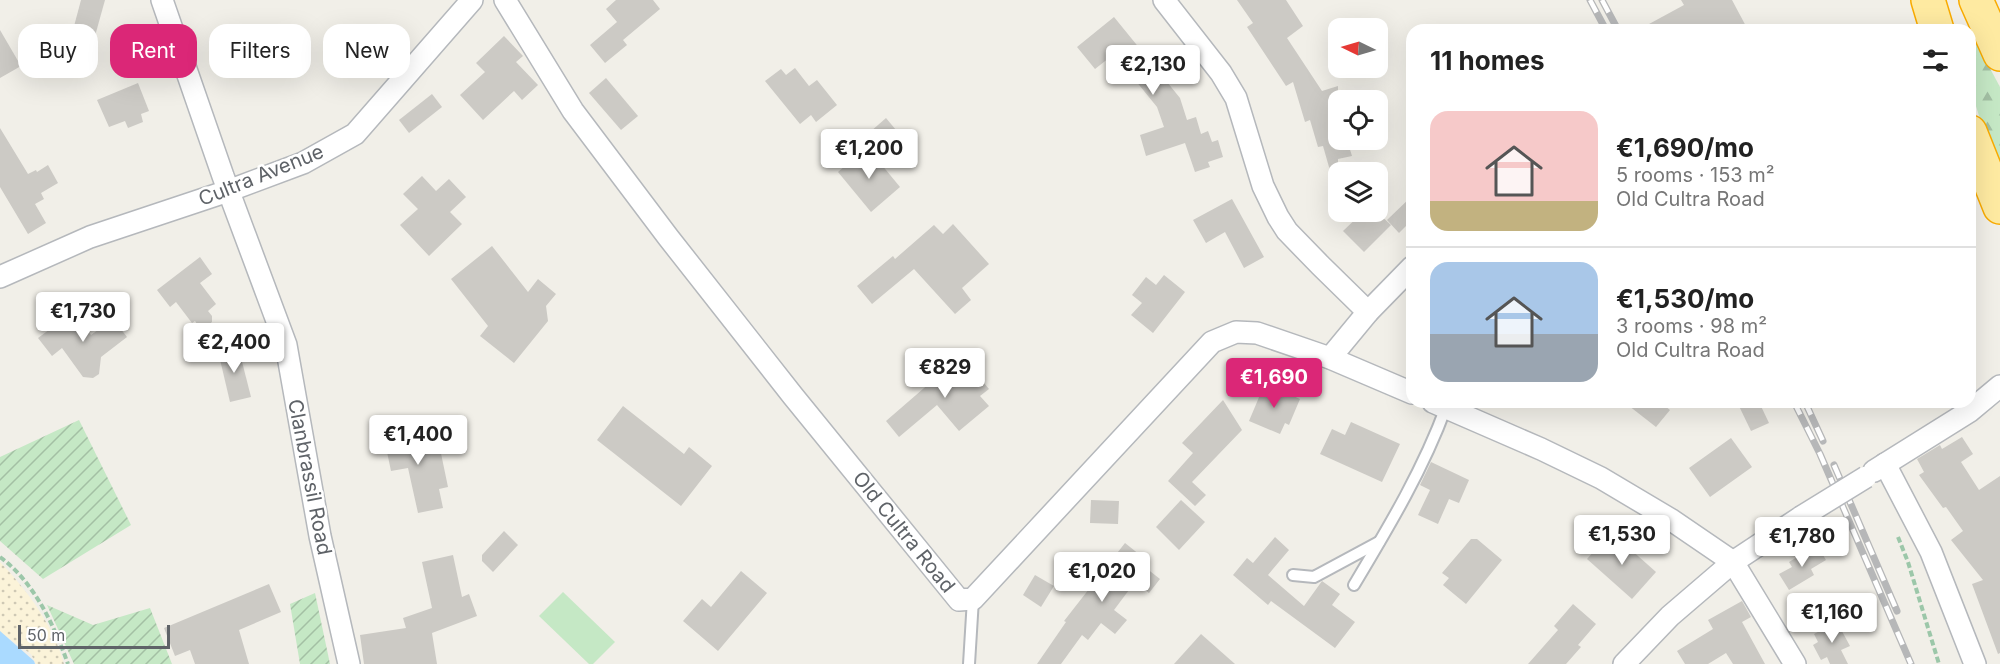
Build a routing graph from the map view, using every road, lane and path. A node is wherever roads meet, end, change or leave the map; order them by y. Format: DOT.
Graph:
graph roads {
  1 [pos="162,0"];
  2 [pos="472,0"];
  3 [pos="505,0"];
  4 [pos="1164,0"];
  5 [pos="1928,0"];
  6 [pos="1976,0"];
  7 [pos="1935,24"];
  8 [pos="2000,54"];
  9 [pos="1976,147"];
  10 [pos="228,191"];
  11 [pos="2000,207"];
  12 [pos="1406,273"];
  13 [pos="0,277"];
  14 [pos="1368,312"];
  15 [pos="1330,358"];
  16 [pos="2000,386"];
  17 [pos="1406,390"];
  18 [pos="1976,406"];
  19 [pos="1439,408"];
  20 [pos="1447,408"];
  21 [pos="1974,408"];
  22 [pos="1885,464"];
  23 [pos="1896,530"];
  24 [pos="1379,542"];
  25 [pos="0,556"];
  26 [pos="1733,561"];
  27 [pos="1293,575"];
  28 [pos="1354,585"];
  29 [pos="973,599"];
  30 [pos="68,664"];
  31 [pos="349,664"];
  32 [pos="969,664"];
  33 [pos="1624,664"];
  34 [pos="1795,664"];
  35 [pos="1939,664"];
  36 [pos="1975,664"];
  1 -- 10 [label="street, Clanbrassil Road"];
  2 -- 10 [label="street, Cultra Avenue"];
  3 -- 29 [label="street, Old Cultra Road"];
  4 -- 14 [label="street"];
  5 -- 7 [label="highway"];
  6 -- 8 [label="highway"];
  9 -- 11 [label="highway"];
  10 -- 13 [label="street, Cultra Avenue"];
  10 -- 31 [label="street, Clanbrassil Road"];
  12 -- 14 [label="street"];
  14 -- 15 [label="street"];
  15 -- 17 [label="street, Old Cultra Road"];
  15 -- 29 [label="street, Old Cultra Road"];
  16 -- 18 [label="street"];
  19 -- 24 [label="lane"];
  20 -- 26 [label="street"];
  21 -- 22 [label="street"];
  22 -- 26 [label="street, bridge"];
  22 -- 36 [label="street"];
  23 -- 35 [label="path"];
  24 -- 27 [label="lane"];
  24 -- 28 [label="lane"];
  25 -- 30 [label="path"];
  26 -- 33 [label="street"];
  26 -- 34 [label="street"];
  29 -- 32 [label="lane"];
}
